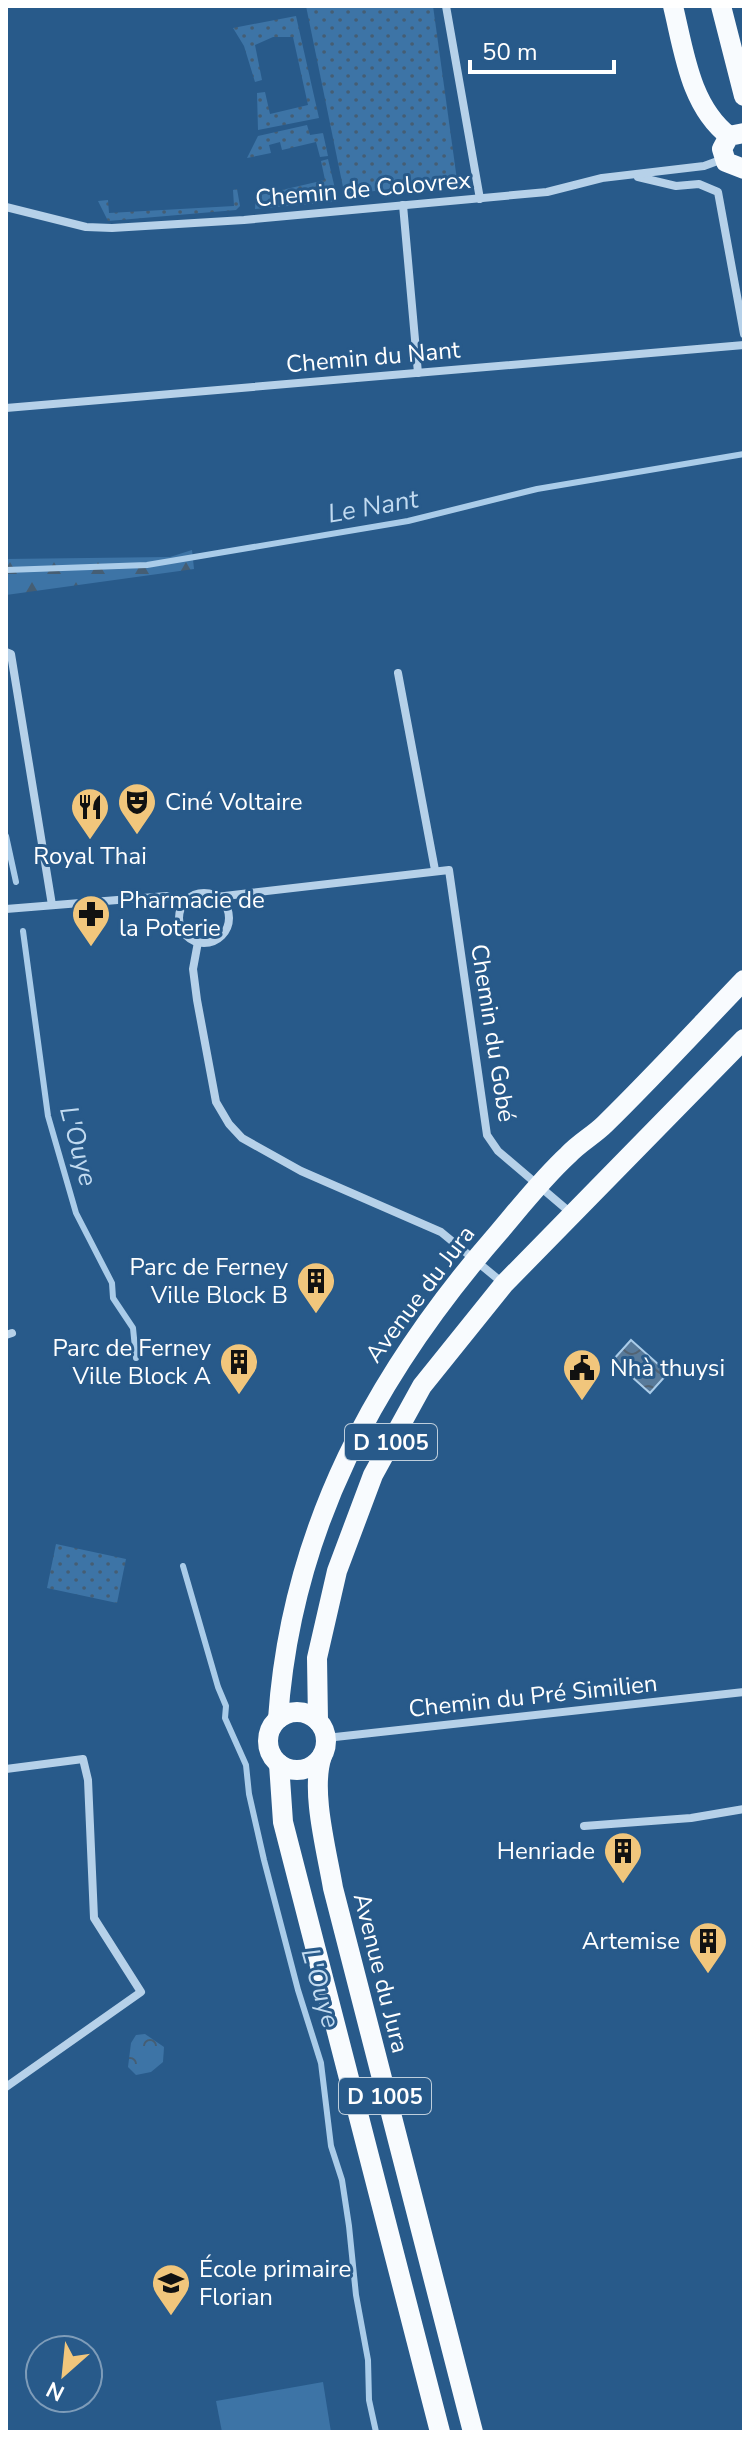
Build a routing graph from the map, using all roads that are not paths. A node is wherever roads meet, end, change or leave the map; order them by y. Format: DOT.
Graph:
graph roads {
  1 [pos="446,6"];
  2 [pos="673,6"];
  3 [pos="721,6"];
  4 [pos="744,96"];
  5 [pos="736,134"];
  6 [pos="738,168"];
  7 [pos="629,175"];
  8 [pos="480,199"];
  9 [pos="403,205"];
  10 [pos="6,207"];
  11 [pos="744,334"];
  12 [pos="744,345"];
  13 [pos="418,373"];
  14 [pos="6,408"];
  15 [pos="6,652"];
  16 [pos="398,673"];
  17 [pos="435,870"];
  18 [pos="216,897"];
  19 [pos="184,904"];
  20 [pos="52,905"];
  21 [pos="6,909"];
  22 [pos="198,942"];
  23 [pos="744,980"];
  24 [pos="744,1039"];
  25 [pos="539,1185"];
  26 [pos="573,1214"];
  27 [pos="476,1258"];
  28 [pos="504,1284"];
  29 [pos="744,1692"];
  30 [pos="278,1719"];
  31 [pos="322,1738"];
  32 [pos="279,1764"];
  33 [pos="6,1769"];
  34 [pos="744,1809"];
  35 [pos="584,1826"];
  36 [pos="6,2087"];
  37 [pos="440,2432"];
  38 [pos="473,2432"];
  1 -- 8 [label="street"];
  2 -- 5 [label="main road"];
  3 -- 4 [label="main road"];
  5 -- 6 [label="main road"];
  6 -- 7 [label="street, Chemin de Colovrex"];
  7 -- 8 [label="street, Chemin de Colovrex"];
  7 -- 11 [label="street"];
  8 -- 9 [label="street, Chemin de Colovrex"];
  9 -- 10 [label="street, Chemin de Colovrex"];
  9 -- 13 [label="street"];
  12 -- 13 [label="street, Chemin du Nant"];
  13 -- 14 [label="street, Chemin du Nant"];
  15 -- 20 [label="street"];
  16 -- 17 [label="street"];
  17 -- 18 [label="street"];
  17 -- 25 [label="street, Chemin du Gobé"];
  18 -- 19 [label="street"];
  18 -- 22 [label="street"];
  19 -- 20 [label="street"];
  19 -- 22 [label="street"];
  20 -- 21 [label="street"];
  22 -- 27 [label="street"];
  23 -- 25 [label="main road, Avenue du Jura / D 1005"];
  24 -- 26 [label="main road, Avenue du Jura / D 1005"];
  25 -- 26 [label="street, Chemin du Gobé"];
  25 -- 27 [label="main road, Avenue du Jura / D 1005"];
  26 -- 28 [label="main road, Avenue du Jura / D 1005"];
  27 -- 28 [label="street"];
  27 -- 30 [label="main road, Avenue du Jura / D 1005"];
  28 -- 31 [label="main road, Avenue du Jura / D 1005"];
  29 -- 31 [label="street, Chemin du Pré Similien"];
  30 -- 31 [label="main road"];
  30 -- 32 [label="main road, D 1005"];
  31 -- 32 [label="main road"];
  31 -- 38 [label="main road, Avenue du Jura / D 1005"];
  32 -- 37 [label="main road, D 1005"];
  33 -- 36 [label="street"];
  34 -- 35 [label="street"];
}
